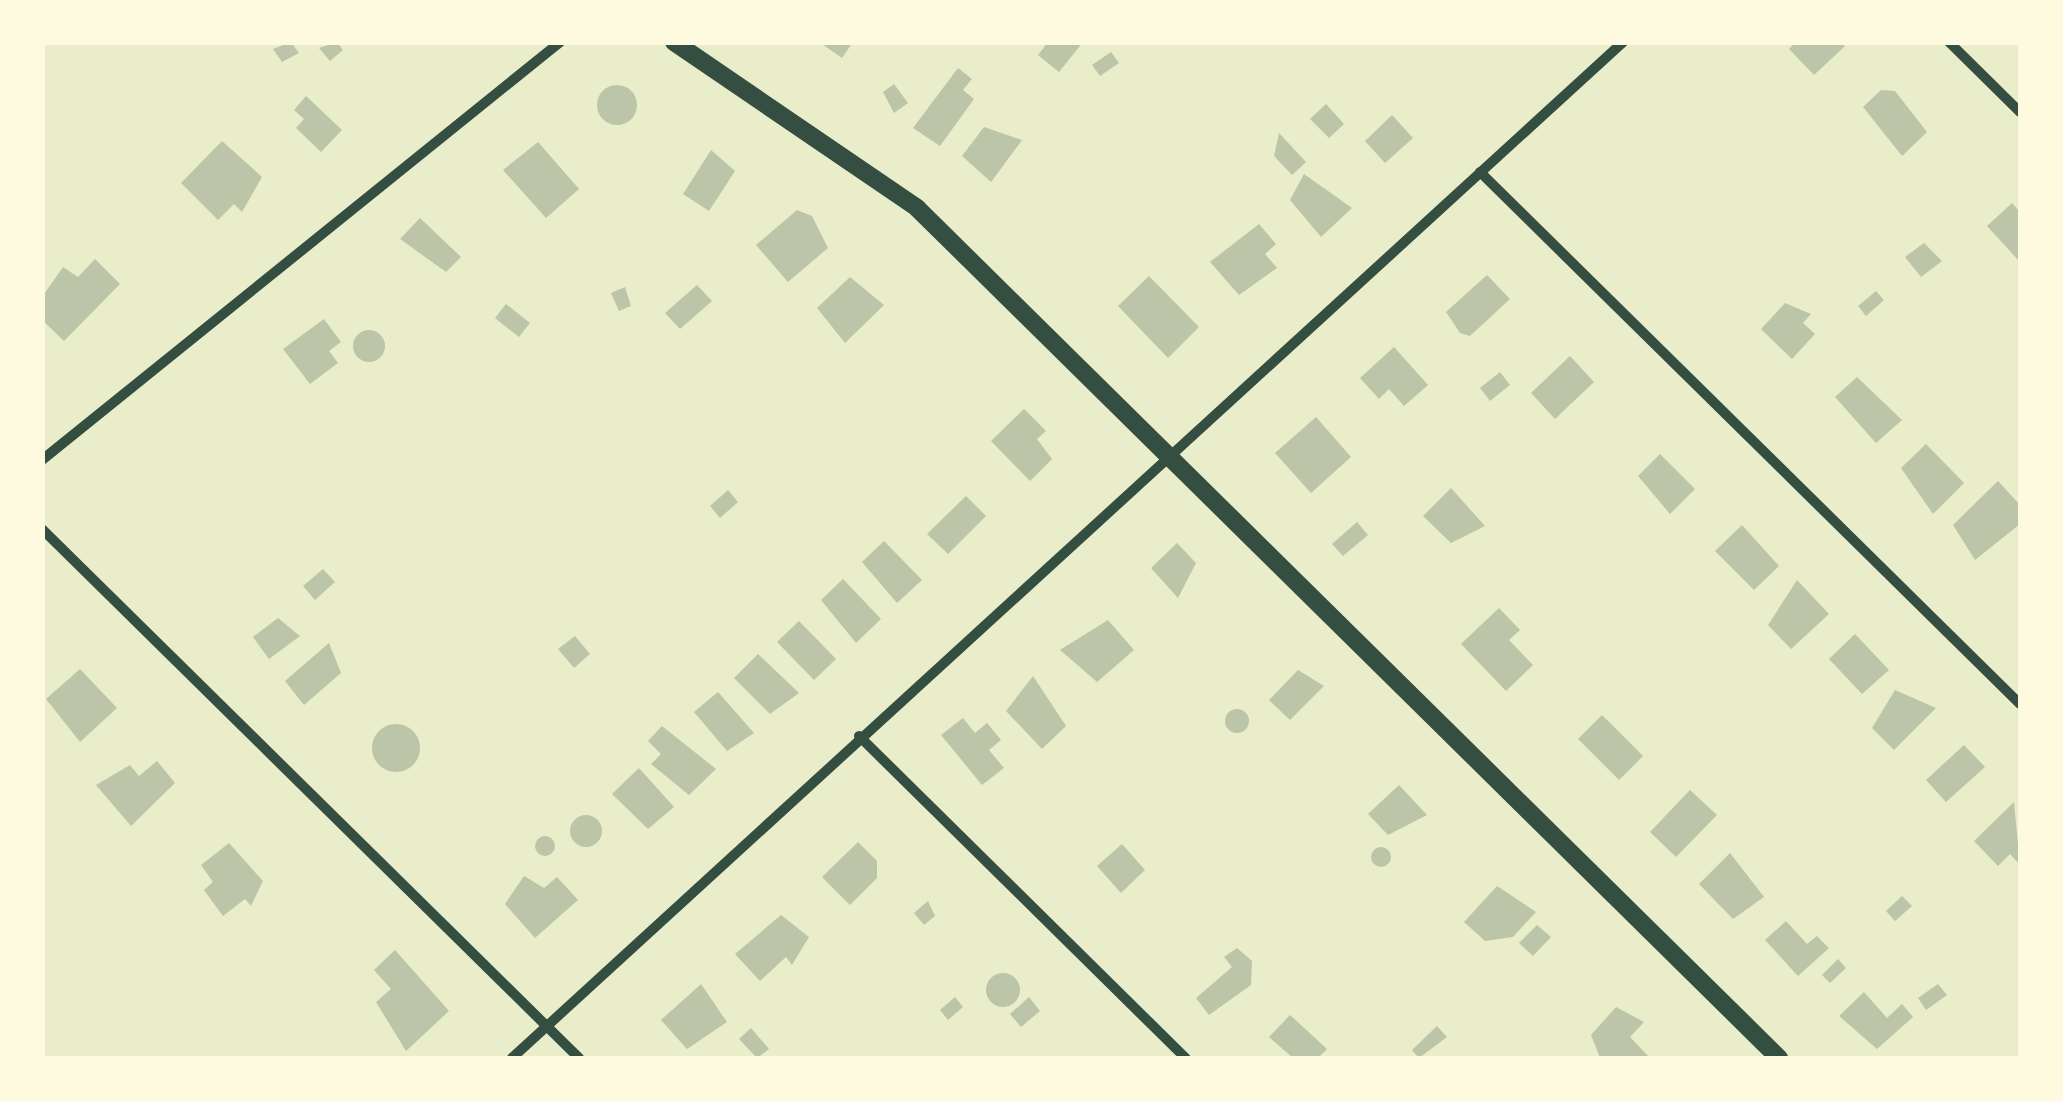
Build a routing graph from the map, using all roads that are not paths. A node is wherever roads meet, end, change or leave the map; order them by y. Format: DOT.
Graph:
graph roads {
  1 [pos="560,42"];
  2 [pos="674,42"];
  3 [pos="1622,42"];
  4 [pos="1950,42"];
  5 [pos="2020,112"];
  6 [pos="1480,172"];
  7 [pos="1170,455"];
  8 [pos="42,460"];
  9 [pos="42,528"];
  10 [pos="2020,704"];
  11 [pos="859,736"];
  12 [pos="547,1027"];
  13 [pos="512,1058"];
  14 [pos="579,1058"];
  15 [pos="1186,1058"];
  16 [pos="1779,1058"];
  1 -- 8 [label="street"];
  2 -- 7 [label="street"];
  3 -- 6 [label="street"];
  4 -- 5 [label="street"];
  6 -- 7 [label="street"];
  6 -- 10 [label="street"];
  7 -- 11 [label="street"];
  7 -- 16 [label="street"];
  9 -- 12 [label="street"];
  11 -- 12 [label="street"];
  11 -- 15 [label="street"];
  12 -- 13 [label="street"];
  12 -- 14 [label="street"];
}
